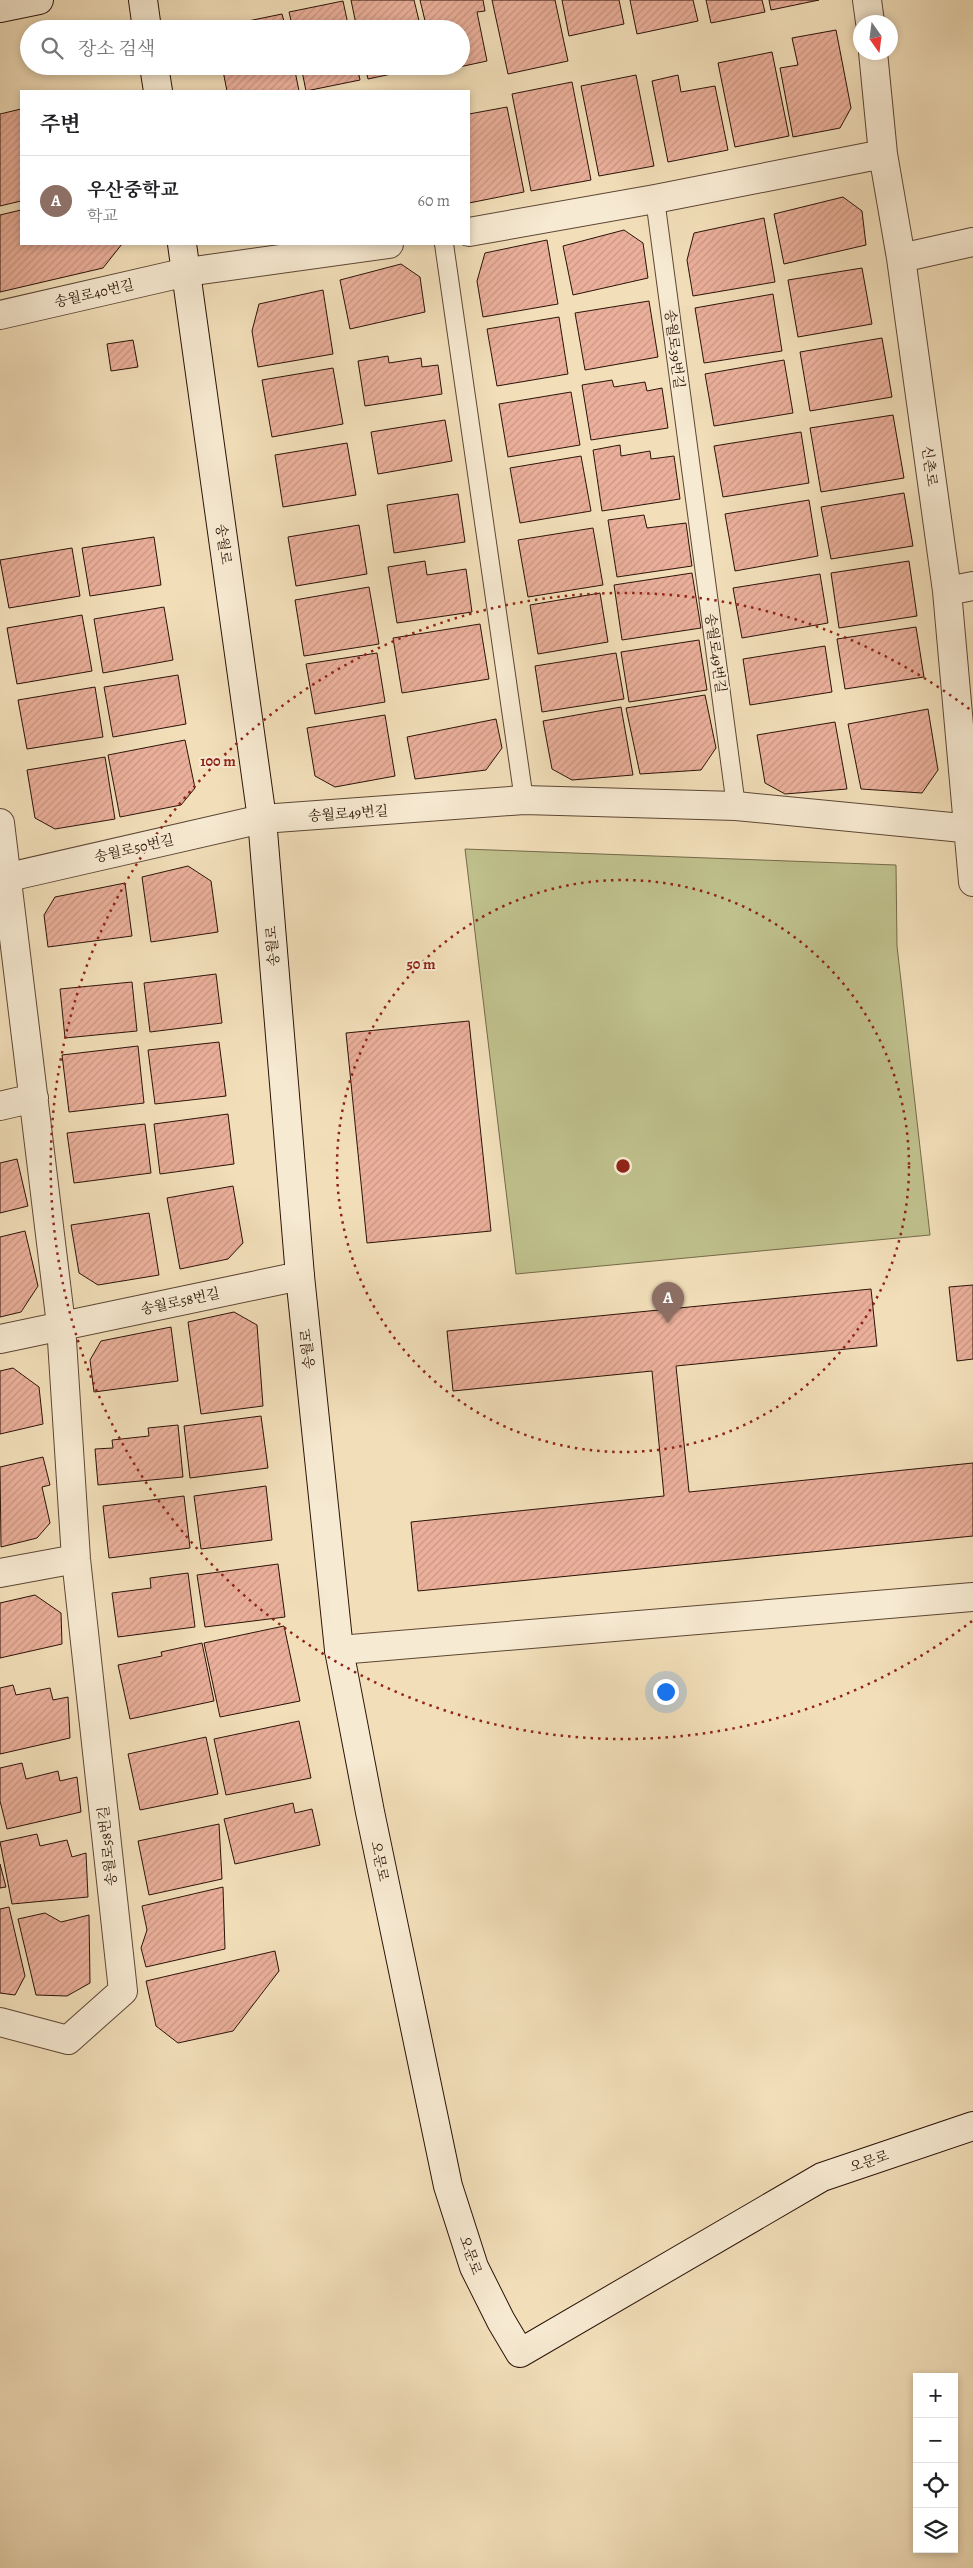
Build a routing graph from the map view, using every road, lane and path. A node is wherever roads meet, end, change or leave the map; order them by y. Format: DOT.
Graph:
graph roads {
  1 [pos="39,0"];
  2 [pos="143,0"];
  3 [pos="867,0"];
  4 [pos="0,8"];
  5 [pos="869,15"];
  6 [pos="146,20"];
  7 [pos="874,60"];
  8 [pos="155,75"];
  9 [pos="158,90"];
  10 [pos="883,154"];
  11 [pos="655,199"];
  12 [pos="470,232"];
  13 [pos="973,242"];
  14 [pos="182,245"];
  15 [pos="382,245"];
  16 [pos="444,245"];
  17 [pos="900,258"];
  18 [pos="187,272"];
  19 [pos="0,315"];
  20 [pos="695,500"];
  21 [pos="960,589"];
  22 [pos="524,800"];
  23 [pos="736,806"];
  24 [pos="262,819"];
  25 [pos="0,823"];
  26 [pos="970,829"];
  27 [pos="3,878"];
  28 [pos="973,882"];
  29 [pos="34,1098"];
  30 [pos="0,1106"];
  31 [pos="300,1276"];
  32 [pos="61,1325"];
  33 [pos="0,1339"];
  34 [pos="76,1559"];
  35 [pos="0,1574"];
  36 [pos="973,1597"];
  37 [pos="339,1650"];
  38 [pos="0,2022"];
  39 [pos="973,2126"];
  1 -- 4 [label="street"];
  2 -- 6 [label="street"];
  3 -- 5 [label="street"];
  7 -- 10 [label="street, 신촌로"];
  8 -- 9 [label="street"];
  10 -- 11 [label="street"];
  10 -- 17 [label="street, 신촌로"];
  11 -- 12 [label="street"];
  11 -- 20 [label="lane, 송월로39번길"];
  13 -- 17 [label="street"];
  14 -- 18 [label="street, 송월로"];
  15 -- 18 [label="street"];
  16 -- 22 [label="lane"];
  17 -- 21 [label="street, 신촌로"];
  18 -- 19 [label="street, 송월로40번길"];
  18 -- 24 [label="street, 송월로"];
  20 -- 23 [label="lane, 송월로49번길"];
  21 -- 26 [label="street, 신촌로"];
  22 -- 23 [label="street, 송월로49번길"];
  22 -- 24 [label="street, 송월로49번길"];
  23 -- 26 [label="street, 송월로49번길"];
  24 -- 27 [label="street, 송월로50번길"];
  24 -- 31 [label="street, 송월로"];
  25 -- 27 [label="street"];
  26 -- 28 [label="street, 신촌로"];
  27 -- 29 [label="street"];
  29 -- 30 [label="street"];
  29 -- 32 [label="street, 송월로58번길"];
  31 -- 32 [label="street, 송월로58번길"];
  31 -- 37 [label="street, 송월로"];
  32 -- 33 [label="street, 송월로58번길"];
  32 -- 34 [label="street, 송월로58번길"];
  34 -- 35 [label="street"];
  34 -- 38 [label="street, 송월로58번길"];
  36 -- 37 [label="street"];
  37 -- 39 [label="street, 오문로"];
}
